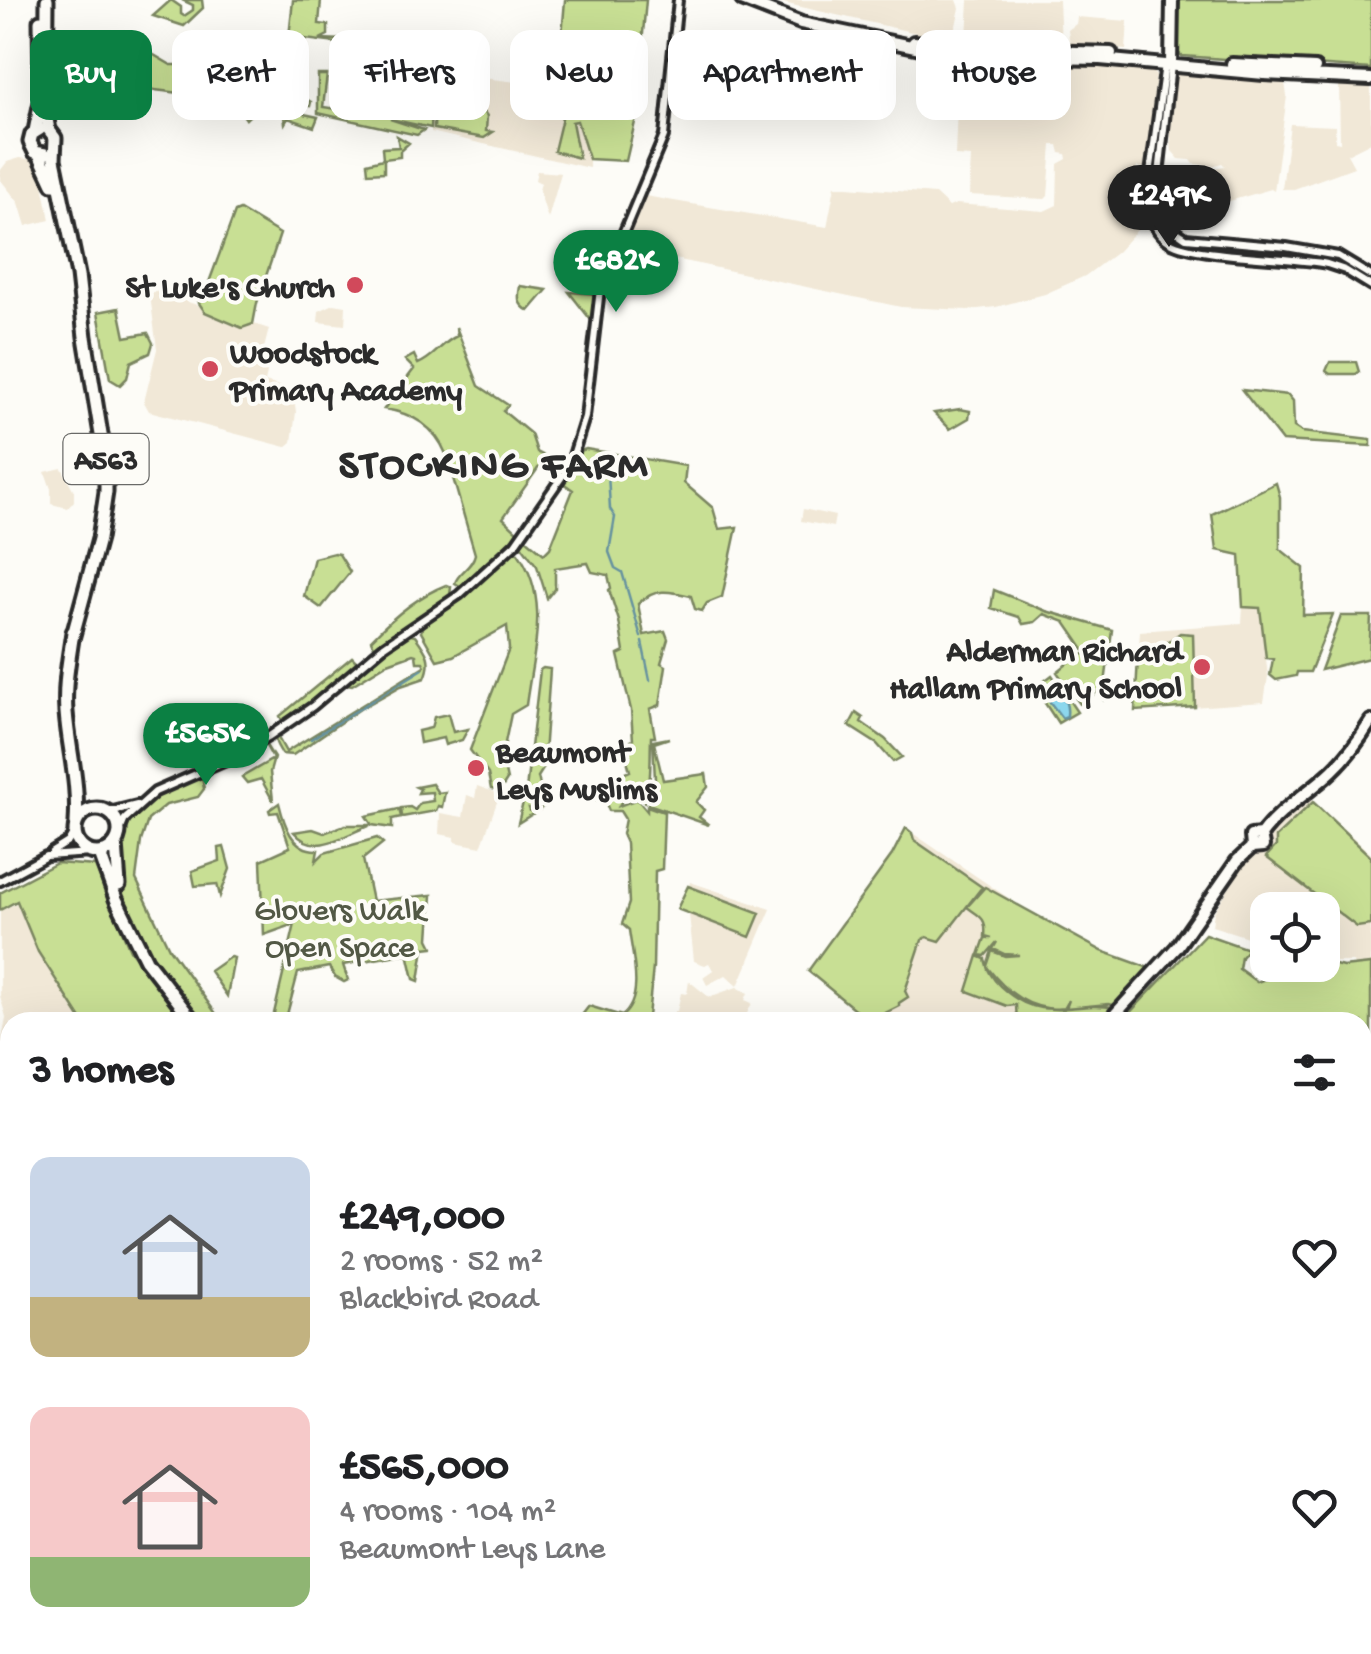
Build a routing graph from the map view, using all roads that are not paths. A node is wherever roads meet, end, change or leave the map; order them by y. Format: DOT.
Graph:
graph roads {
  1 [pos="44,0"];
  2 [pos="678,0"];
  3 [pos="742,0"];
  4 [pos="756,0"];
  5 [pos="1170,0"];
  6 [pos="916,42"];
  7 [pos="916,48"];
  8 [pos="1071,50"];
  9 [pos="1071,58"];
  10 [pos="1168,61"];
  11 [pos="1371,76"];
  12 [pos="49,130"];
  13 [pos="35,131"];
  14 [pos="1158,146"];
  15 [pos="53,149"];
  16 [pos="39,154"];
  17 [pos="1270,246"];
  18 [pos="1268,256"];
  19 [pos="1371,276"];
  20 [pos="1371,286"];
  21 [pos="79,300"];
  22 [pos="1371,721"];
  23 [pos="76,770"];
  24 [pos="138,804"];
  25 [pos="104,811"];
  26 [pos="76,826"];
  27 [pos="120,831"];
  28 [pos="116,844"];
  29 [pos="96,854"];
  30 [pos="46,856"];
  31 [pos="0,881"];
  32 [pos="126,917"];
  33 [pos="186,1012"];
  34 [pos="1117,1012"];
  35 [pos="1030,1654"];
  36 [pos="1086,1654"];
  1 -- 12 [label="highway"];
  1 -- 13 [label="highway"];
  2 -- 24 [label="street"];
  3 -- 7 [label="main road"];
  4 -- 6 [label="main road"];
  5 -- 10 [label="main road"];
  8 -- 10 [label="main road"];
  9 -- 10 [label="main road"];
  10 -- 11 [label="main road"];
  10 -- 14 [label="street"];
  12 -- 13 [label="highway"];
  12 -- 15 [label="highway"];
  13 -- 16 [label="highway"];
  14 -- 17 [label="street"];
  14 -- 18 [label="street"];
  15 -- 16 [label="highway"];
  15 -- 21 [label="highway, A563"];
  16 -- 21 [label="highway, A563"];
  17 -- 18 [label="street"];
  17 -- 19 [label="street"];
  18 -- 20 [label="street"];
  21 -- 23 [label="highway, A563"];
  22 -- 34 [label="main road"];
  23 -- 25 [label="highway, A563"];
  23 -- 26 [label="highway, A563"];
  24 -- 25 [label="street"];
  24 -- 27 [label="street"];
  25 -- 26 [label="highway"];
  25 -- 27 [label="highway"];
  26 -- 29 [label="highway"];
  26 -- 30 [label="street"];
  27 -- 28 [label="highway"];
  28 -- 29 [label="highway"];
  28 -- 32 [label="highway"];
  29 -- 30 [label="street"];
  29 -- 32 [label="highway"];
  30 -- 31 [label="street"];
  32 -- 33 [label="highway"];
  35 -- 36 [label="highway"];
}
